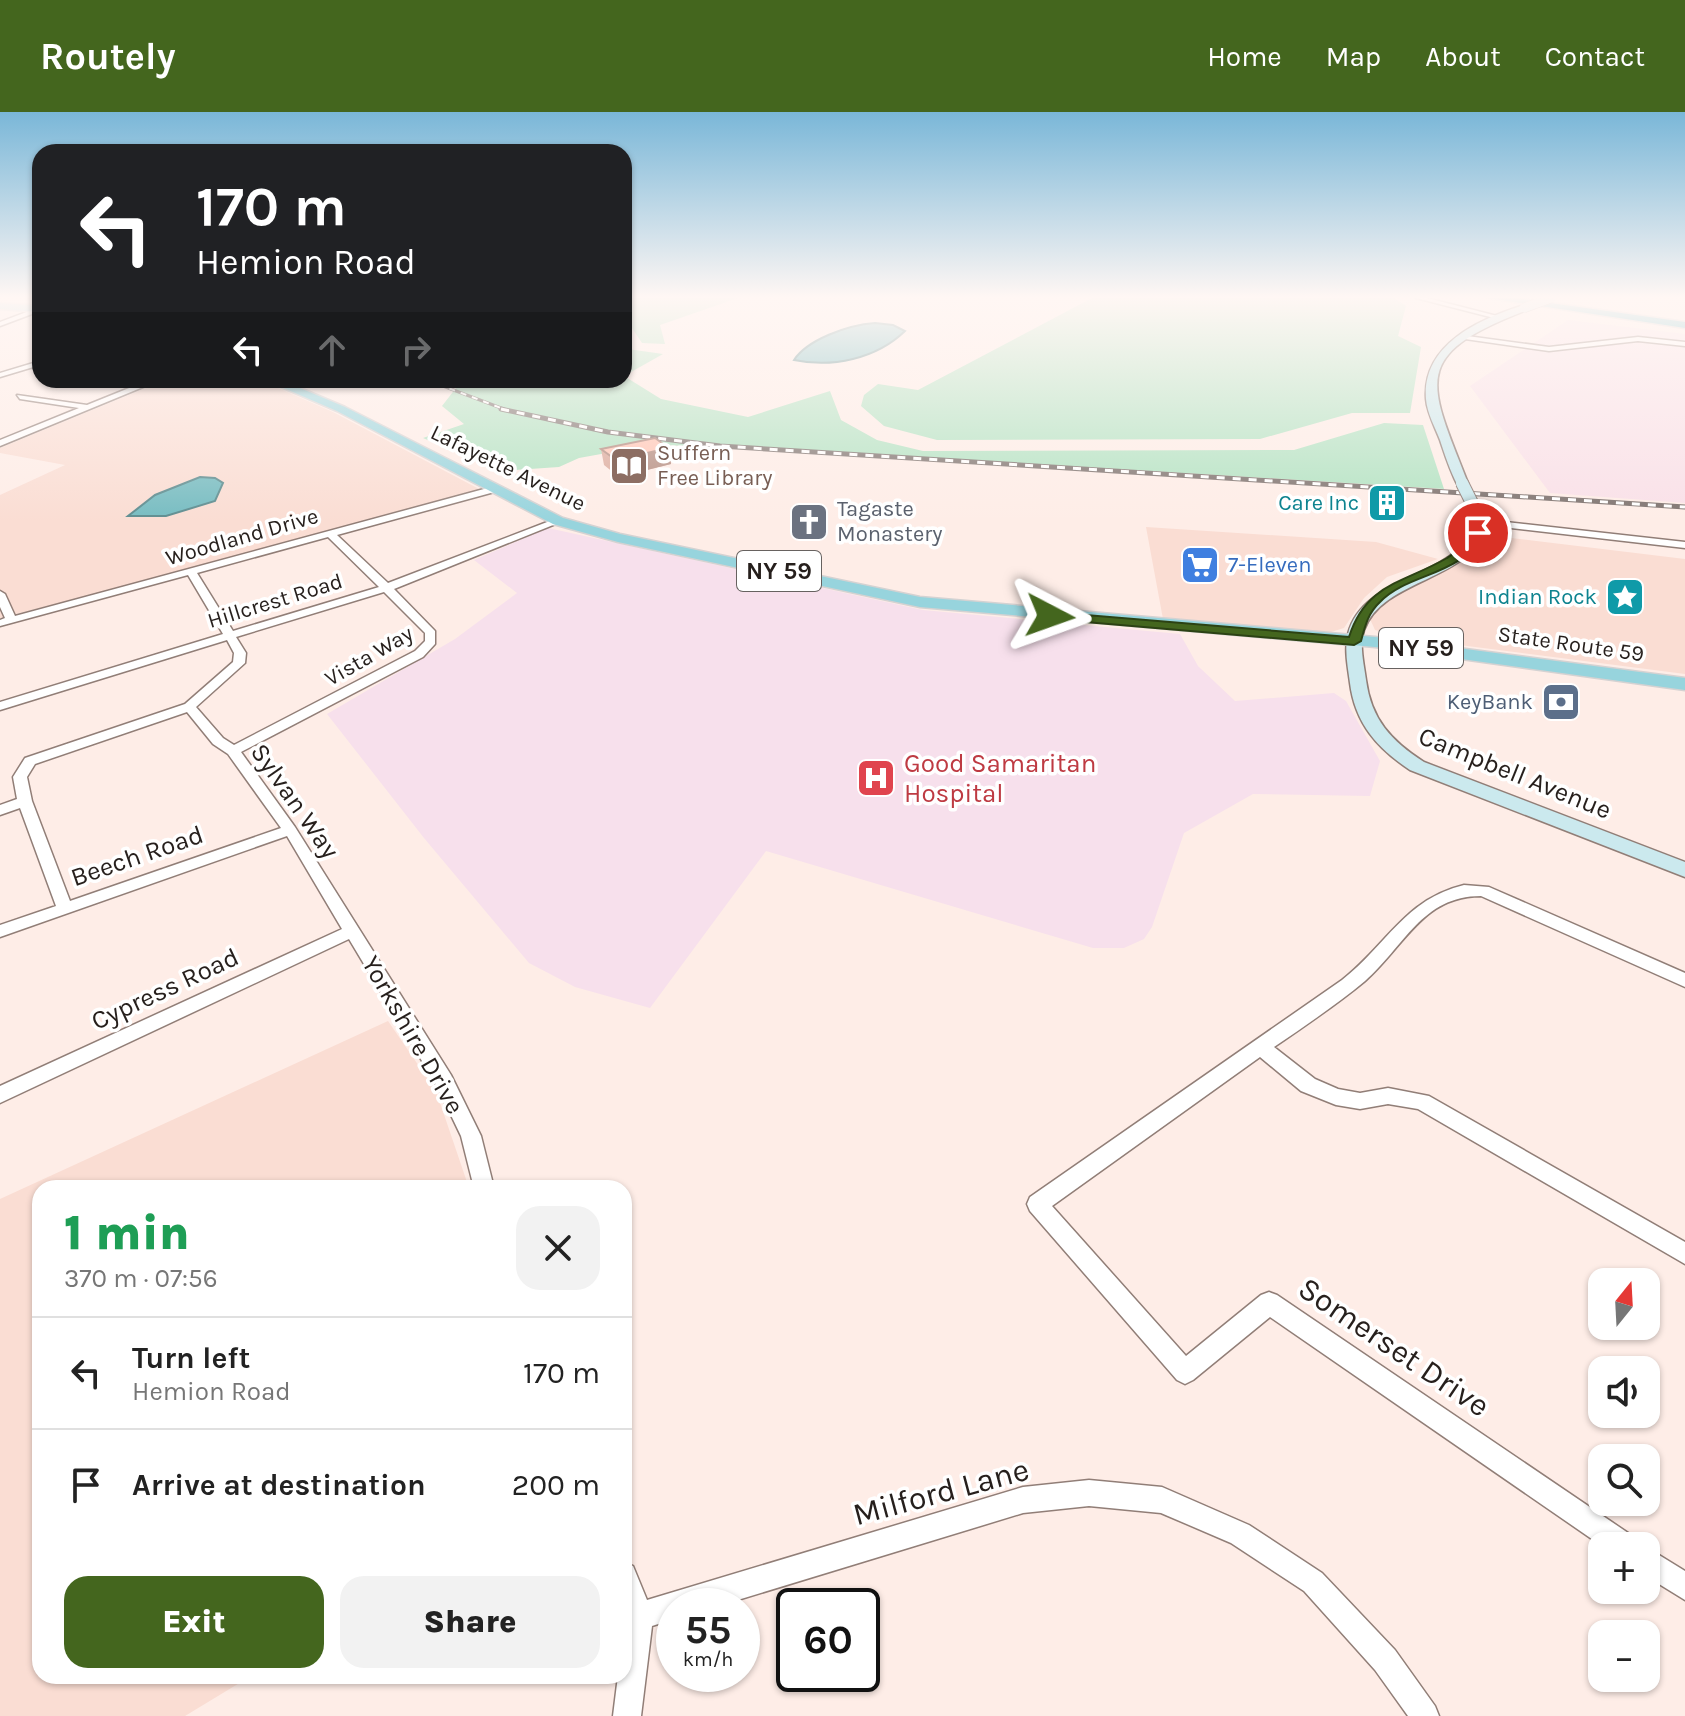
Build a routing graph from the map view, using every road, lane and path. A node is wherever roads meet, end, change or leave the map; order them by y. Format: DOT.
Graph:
graph roads {
  1 [pos="1433,373"];
  2 [pos="136,388"];
  3 [pos="290,388"];
  4 [pos="20,397"];
  5 [pos="89,407"];
  6 [pos="0,430"];
  7 [pos="22,434"];
  8 [pos="0,443"];
  9 [pos="495,489"];
  10 [pos="558,521"];
  11 [pos="1479,522"];
  12 [pos="329,533"];
  13 [pos="1685,543"];
  14 [pos="191,572"];
  15 [pos="386,588"];
  16 [pos="0,594"];
  17 [pos="5,622"];
  18 [pos="230,636"];
  19 [pos="1354,641"];
  20 [pos="1685,684"];
  21 [pos="0,706"];
  22 [pos="189,707"];
  23 [pos="233,751"];
  24 [pos="25,801"];
  25 [pos="0,810"];
  26 [pos="290,830"];
  27 [pos="1685,870"];
  28 [pos="64,906"];
  29 [pos="0,931"];
  30 [pos="352,931"];
  31 [pos="1685,980"];
  32 [pos="1261,1047"];
  33 [pos="0,1095"];
  34 [pos="482,1180"];
  35 [pos="1685,1254"];
  36 [pos="1604,1532"];
  37 [pos="1660,1570"];
  38 [pos="1685,1587"];
  39 [pos="632,1596"];
  40 [pos="640,1616"];
  41 [pos="632,1678"];
  42 [pos="631,1684"];
  43 [pos="627,1716"];
  44 [pos="1425,1716"];
  1 -- 11 [label="street, bridge"];
  2 -- 5 [label="street"];
  3 -- 9 [label="main road, Lafayette Avenue / NY 59"];
  4 -- 5 [label="street"];
  5 -- 7 [label="street"];
  6 -- 7 [label="street"];
  7 -- 8 [label="street"];
  9 -- 10 [label="main road, Lafayette Avenue / NY 59"];
  9 -- 12 [label="street, Woodland Drive"];
  10 -- 15 [label="street, Hillcrest Road"];
  10 -- 19 [label="main road, Lafayette Avenue / NY 59"];
  11 -- 13 [label="street"];
  11 -- 19 [label="street"];
  12 -- 14 [label="street, Woodland Drive"];
  12 -- 15 [label="street, Vista Way"];
  14 -- 17 [label="street, Woodland Drive"];
  14 -- 18 [label="street"];
  15 -- 18 [label="street, Hillcrest Road"];
  15 -- 23 [label="street, Vista Way"];
  16 -- 17 [label="street"];
  18 -- 21 [label="street, Hillcrest Road"];
  18 -- 22 [label="street"];
  19 -- 20 [label="main road, State Route 59 / NY 59"];
  19 -- 27 [label="street, Campbell Avenue"];
  22 -- 23 [label="street, Sylvan Way"];
  22 -- 24 [label="street"];
  23 -- 26 [label="street, Sylvan Way"];
  24 -- 25 [label="street"];
  24 -- 28 [label="street"];
  26 -- 28 [label="street, Beech Road"];
  26 -- 30 [label="street, Sylvan Way"];
  28 -- 29 [label="street, Beech Road"];
  30 -- 33 [label="street, Cypress Road"];
  30 -- 34 [label="street, Yorkshire Drive"];
  31 -- 32 [label="street, Somerset Drive"];
  32 -- 35 [label="street"];
  32 -- 36 [label="street, Somerset Drive"];
  37 -- 38 [label="street"];
  39 -- 40 [label="street"];
  40 -- 41 [label="street"];
  40 -- 44 [label="street, Milford Lane"];
  42 -- 43 [label="street"];
}
